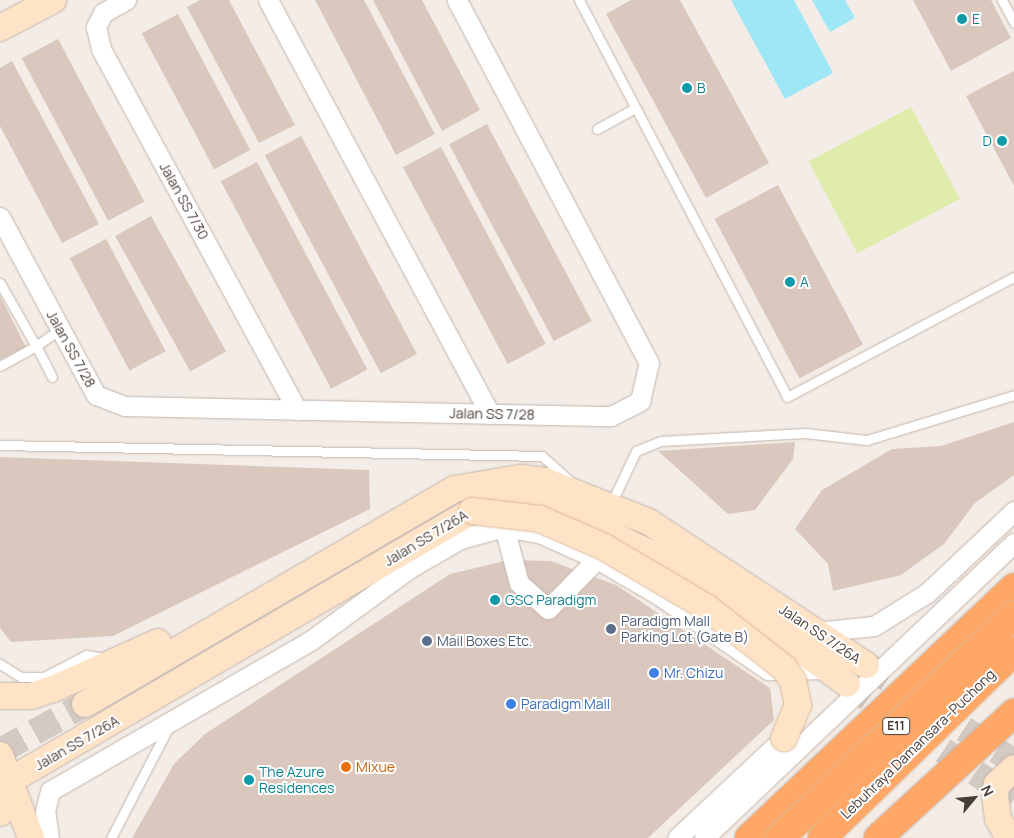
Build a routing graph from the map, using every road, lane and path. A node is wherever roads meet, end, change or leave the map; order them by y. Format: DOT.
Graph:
graph roads {
  1 [pos="53,0"];
  2 [pos="126,0"];
  3 [pos="268,0"];
  4 [pos="457,0"];
  5 [pos="579,0"];
  6 [pos="1002,0"];
  7 [pos="1014,23"];
  8 [pos="0,28"];
  9 [pos="635,108"];
  10 [pos="597,130"];
  11 [pos="0,216"];
  12 [pos="1014,277"];
  13 [pos="0,283"];
  14 [pos="60,329"];
  15 [pos="36,346"];
  16 [pos="0,366"];
  17 [pos="52,377"];
  18 [pos="1014,395"];
  19 [pos="297,410"];
  20 [pos="490,414"];
  21 [pos="0,445"];
  22 [pos="583,495"];
  23 [pos="610,506"];
  24 [pos="472,511"];
  25 [pos="1014,511"];
  26 [pos="408,518"];
  27 [pos="504,527"];
  28 [pos="1014,543"];
  29 [pos="597,559"];
  30 [pos="1014,587"];
  31 [pos="1014,615"];
  32 [pos="296,616"];
  33 [pos="816,632"];
  34 [pos="310,641"];
  35 [pos="1014,651"];
  36 [pos="124,660"];
  37 [pos="0,664"];
  38 [pos="866,665"];
  39 [pos="840,667"];
  40 [pos="0,696"];
  41 [pos="156,698"];
  42 [pos="85,704"];
  43 [pos="1014,713"];
  44 [pos="171,724"];
  45 [pos="784,738"];
  46 [pos="0,755"];
  47 [pos="1014,768"];
  48 [pos="6,776"];
  49 [pos="0,813"];
  50 [pos="706,837"];
  51 [pos="31,838"];
  52 [pos="49,838"];
  53 [pos="111,838"];
  54 [pos="677,838"];
  55 [pos="749,838"];
  56 [pos="780,838"];
  57 [pos="822,838"];
  58 [pos="878,838"];
  59 [pos="1009,838"];
  1 -- 8 [label="street"];
  2 -- 19 [label="street, Jalan SS 7/30"];
  3 -- 20 [label="street"];
  4 -- 20 [label="street, Jalan SS 7/28"];
  5 -- 9 [label="lane"];
  6 -- 7 [label="lane"];
  9 -- 10 [label="lane"];
  9 -- 12 [label="lane"];
  11 -- 14 [label="street, Jalan SS 7/28"];
  13 -- 15 [label="lane"];
  14 -- 15 [label="lane"];
  14 -- 19 [label="street, Jalan SS 7/28"];
  15 -- 16 [label="lane"];
  15 -- 17 [label="lane"];
  18 -- 23 [label="lane"];
  19 -- 20 [label="street, Jalan SS 7/28"];
  21 -- 22 [label="lane"];
  22 -- 23 [label="street, Jalan SS 7/26A"];
  22 -- 26 [label="street, Jalan SS 7/26A"];
  23 -- 33 [label="street, Jalan SS 7/26A"];
  24 -- 32 [label="street, Jalan SS 7/26A"];
  24 -- 39 [label="street, Jalan SS 7/26A"];
  24 -- 45 [label="street, bridge"];
  25 -- 33 [label="street"];
  26 -- 36 [label="street"];
  26 -- 42 [label="street, Jalan SS 7/26A"];
  27 -- 29 [label="street"];
  27 -- 29 [label="street"];
  27 -- 34 [label="street"];
  28 -- 50 [label="street"];
  29 -- 39 [label="street"];
  30 -- 55 [label="highway"];
  31 -- 56 [label="highway, Lebuhraya Damansara–Puchong / E11, bridge"];
  32 -- 34 [label="street"];
  32 -- 41 [label="street, Jalan SS 7/26A"];
  33 -- 39 [label="street, Jalan SS 7/26A"];
  34 -- 44 [label="street"];
  35 -- 57 [label="highway, Lebuhraya Damansara–Puchong / E11, bridge"];
  36 -- 37 [label="lane"];
  36 -- 40 [label="street"];
  38 -- 39 [label="street, Jalan SS 7/26A"];
  41 -- 44 [label="street"];
  41 -- 48 [label="street, Jalan SS 7/26A"];
  43 -- 58 [label="highway"];
  44 -- 52 [label="street"];
  44 -- 53 [label="lane"];
  45 -- 50 [label="street"];
  45 -- 54 [label="street"];
  46 -- 48 [label="street"];
  47 -- 59 [label="street"];
  48 -- 49 [label="street"];
  48 -- 51 [label="street"];
}
